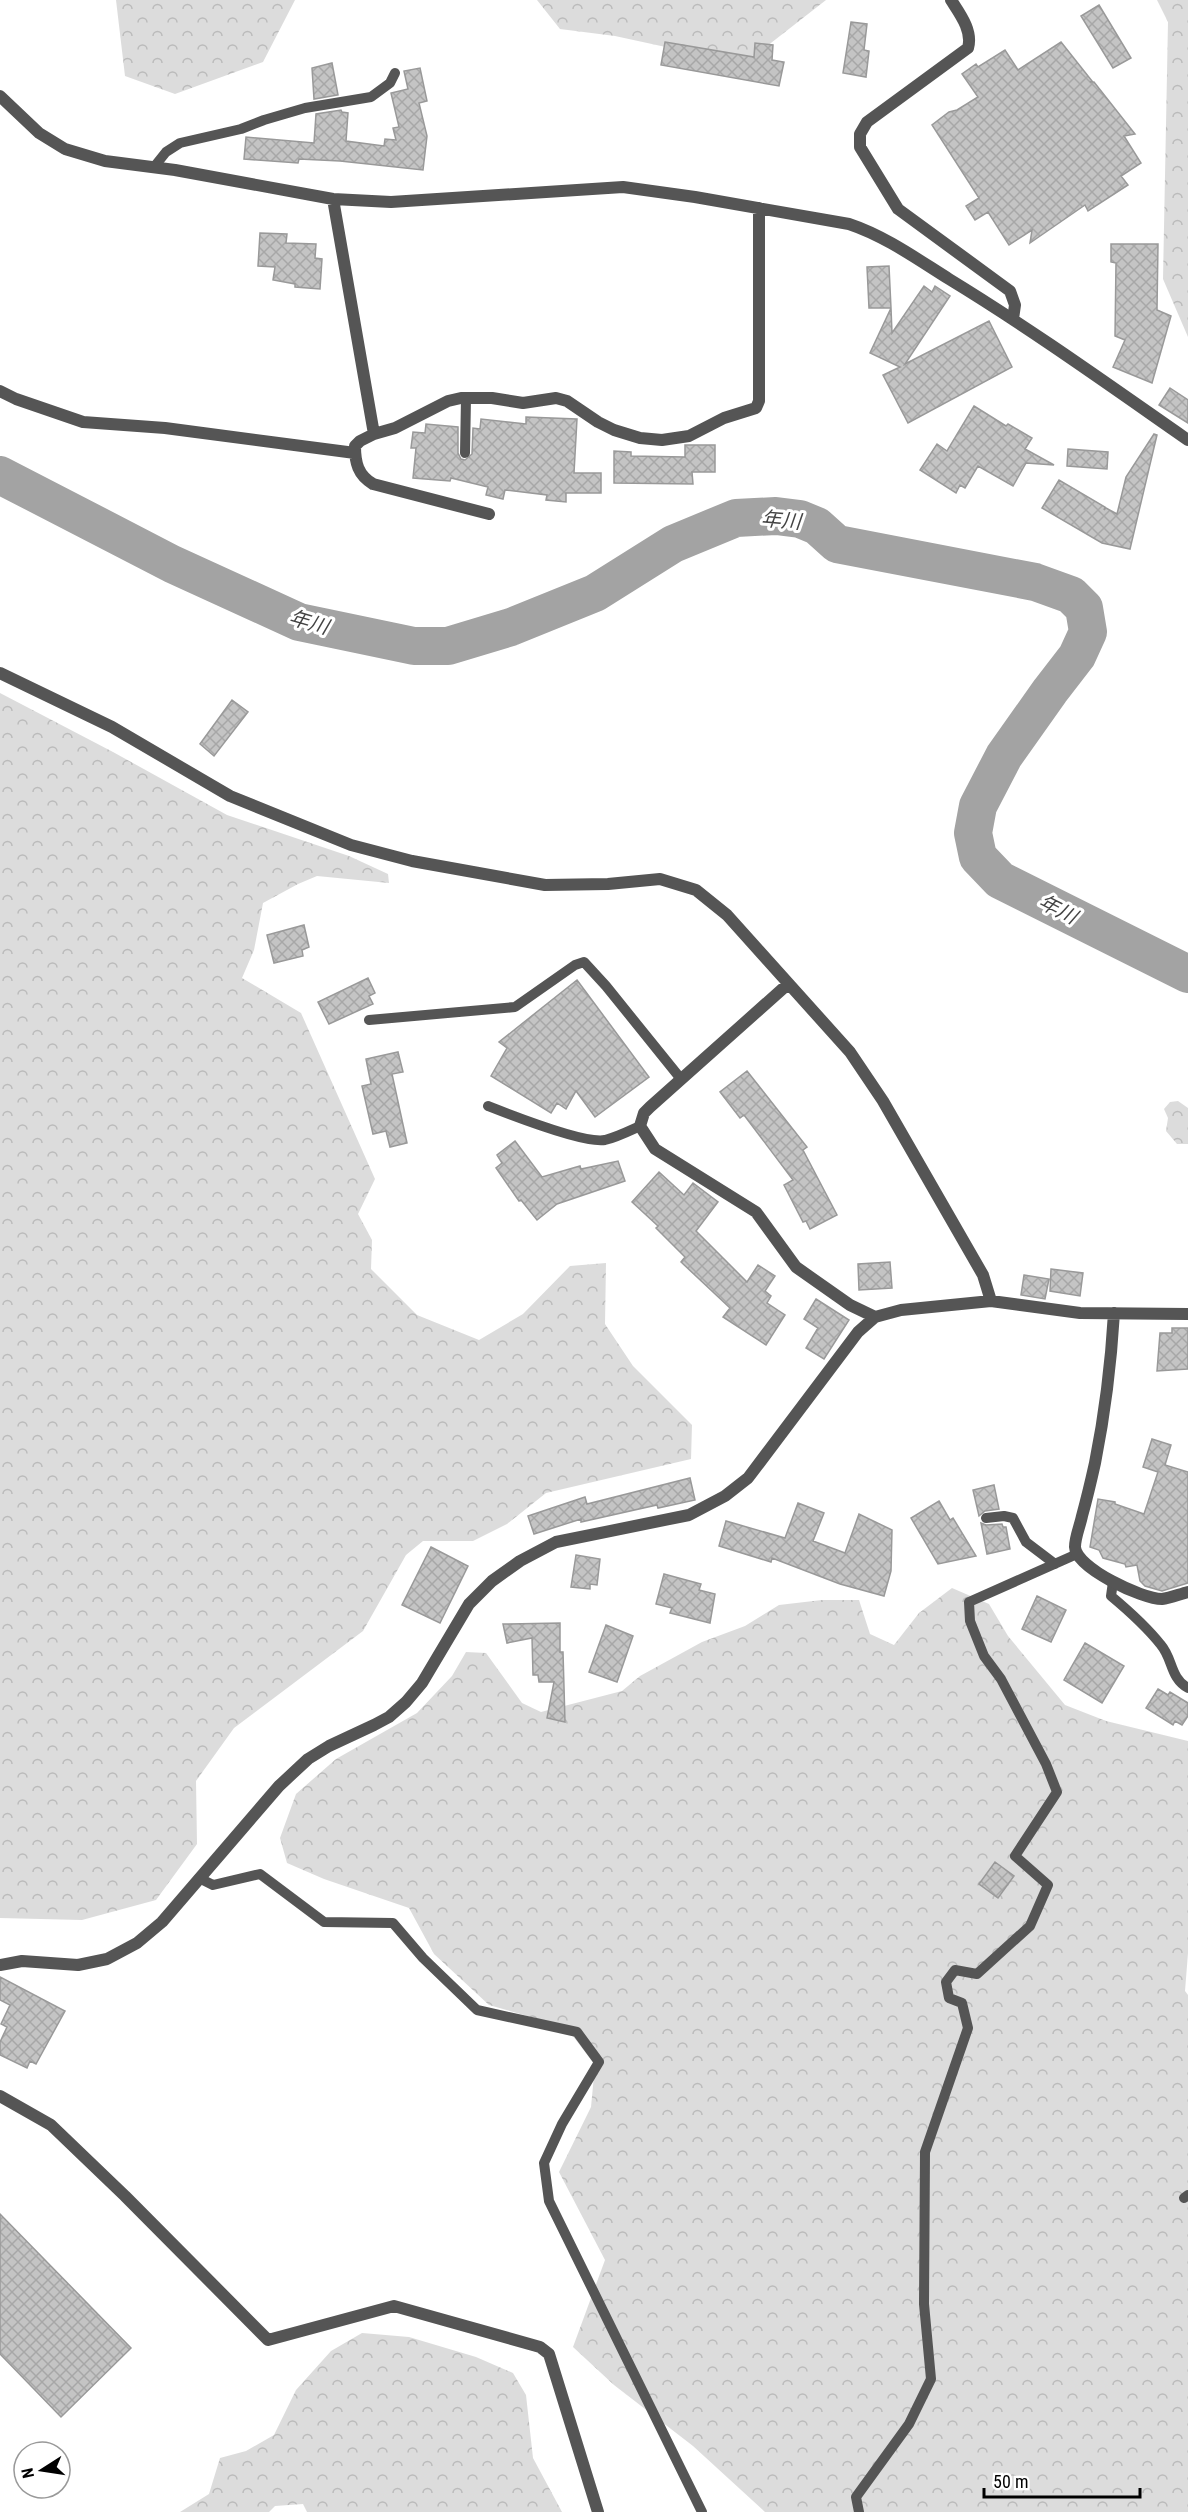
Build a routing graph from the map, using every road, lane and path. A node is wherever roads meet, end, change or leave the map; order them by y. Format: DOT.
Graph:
graph roads {
  1 [pos="951,0"];
  2 [pos="395,73"];
  3 [pos="0,96"];
  4 [pos="154,168"];
  5 [pos="333,199"];
  6 [pos="759,208"];
  7 [pos="1013,320"];
  8 [pos="0,391"];
  9 [pos="466,398"];
  10 [pos="374,434"];
  11 [pos="1188,440"];
  12 [pos="355,453"];
  13 [pos="465,453"];
  14 [pos="489,514"];
  15 [pos="0,673"];
  16 [pos="789,984"];
  17 [pos="369,1020"];
  18 [pos="681,1079"];
  19 [pos="488,1106"];
  20 [pos="640,1126"];
  21 [pos="991,1301"];
  22 [pos="1114,1313"];
  23 [pos="1188,1314"];
  24 [pos="874,1317"];
  25 [pos="986,1518"];
  26 [pos="1077,1554"];
  27 [pos="1055,1564"];
  28 [pos="1113,1582"];
  29 [pos="1188,1592"];
  30 [pos="1188,1688"];
  31 [pos="200,1878"];
  32 [pos="0,1965"];
  33 [pos="0,2096"];
  34 [pos="598,2512"];
  35 [pos="702,2512"];
  36 [pos="859,2512"];
  1 -- 7 [label="street"];
  2 -- 4 [label="lane"];
  3 -- 4 [label="street"];
  4 -- 5 [label="street"];
  5 -- 6 [label="street"];
  5 -- 10 [label="street"];
  6 -- 7 [label="street"];
  6 -- 9 [label="street"];
  7 -- 11 [label="street"];
  8 -- 12 [label="street"];
  9 -- 10 [label="street"];
  9 -- 13 [label="lane"];
  10 -- 12 [label="street"];
  12 -- 14 [label="street"];
  15 -- 16 [label="street"];
  16 -- 18 [label="street"];
  16 -- 21 [label="street"];
  17 -- 18 [label="lane"];
  18 -- 20 [label="street"];
  19 -- 20 [label="lane"];
  20 -- 24 [label="street"];
  21 -- 22 [label="street"];
  21 -- 24 [label="street"];
  22 -- 23 [label="street"];
  22 -- 26 [label="street"];
  24 -- 31 [label="street"];
  25 -- 27 [label="lane"];
  26 -- 27 [label="lane"];
  26 -- 28 [label="street"];
  27 -- 36 [label="lane"];
  28 -- 29 [label="street"];
  28 -- 30 [label="lane"];
  31 -- 32 [label="street"];
  31 -- 35 [label="lane"];
  33 -- 34 [label="street"];
}
